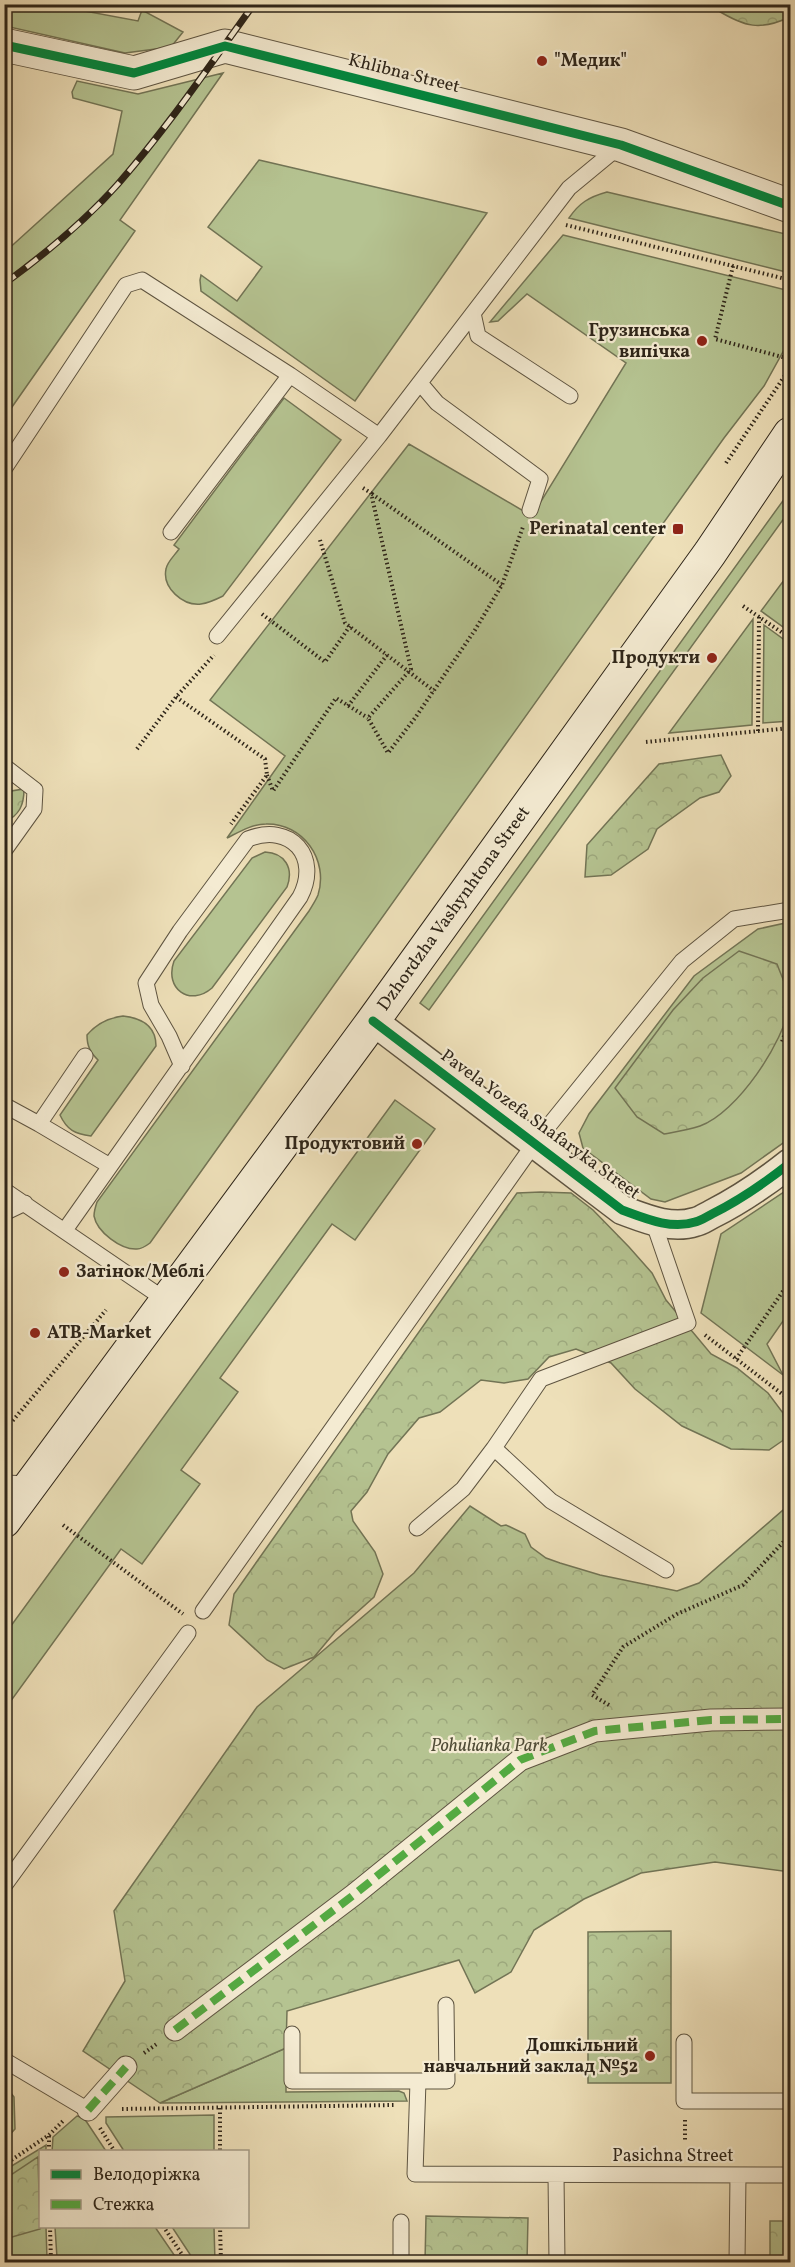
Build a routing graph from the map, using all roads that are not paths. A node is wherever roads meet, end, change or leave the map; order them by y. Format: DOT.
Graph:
graph roads {
  1 [pos="4,45"];
  2 [pos="621,145"];
  3 [pos="790,206"];
  4 [pos="473,313"];
  5 [pos="290,375"];
  6 [pos="420,383"];
  7 [pos="570,396"];
  8 [pos="790,434"];
  9 [pos="379,436"];
  10 [pos="4,469"];
  11 [pos="530,510"];
  12 [pos="171,532"];
  13 [pos="217,643"];
  14 [pos="4,766"];
  15 [pos="4,851"];
  16 [pos="790,910"];
  17 [pos="373,1021"];
  18 [pos="85,1056"];
  19 [pos="182,1066"];
  20 [pos="4,1105"];
  21 [pos="39,1124"];
  22 [pos="534,1144"];
  23 [pos="790,1163"];
  24 [pos="110,1166"];
  25 [pos="4,1190"];
  26 [pos="25,1203"];
  27 [pos="4,1213"];
  28 [pos="653,1221"];
  29 [pos="65,1230"];
  30 [pos="167,1301"];
  31 [pos="494,1448"];
  32 [pos="18,1484"];
  33 [pos="4,1521"];
  34 [pos="417,1528"];
  35 [pos="666,1570"];
  36 [pos="203,1611"];
  37 [pos="188,1633"];
  38 [pos="790,1719"];
  39 [pos="4,1886"];
  40 [pos="446,2005"];
  41 [pos="175,2030"];
  42 [pos="292,2034"];
  43 [pos="684,2042"];
  44 [pos="4,2060"];
  45 [pos="126,2067"];
  46 [pos="418,2081"];
  47 [pos="790,2102"];
  48 [pos="88,2110"];
  49 [pos="556,2175"];
  50 [pos="738,2175"];
  51 [pos="790,2175"];
  52 [pos="400,2222"];
  53 [pos="401,2262"];
  54 [pos="557,2262"];
  55 [pos="737,2262"];
  1 -- 2 [label="main road, Khlibna Street"];
  2 -- 3 [label="main road, Khlibna Street"];
  2 -- 4 [label="lane"];
  4 -- 6 [label="lane"];
  4 -- 7 [label="lane"];
  5 -- 9 [label="lane"];
  5 -- 10 [label="lane"];
  5 -- 12 [label="lane"];
  6 -- 9 [label="lane"];
  6 -- 11 [label="lane"];
  8 -- 17 [label="main road, Dzhordzha Vashynhtona Street"];
  9 -- 13 [label="lane"];
  14 -- 15 [label="lane"];
  16 -- 22 [label="lane"];
  17 -- 22 [label="street, Pavela Yozefa Shafaryka Street"];
  17 -- 30 [label="main road, Dzhordzha Vashynhtona Street"];
  18 -- 21 [label="lane"];
  19 -- 19 [label="lane"];
  19 -- 24 [label="lane"];
  20 -- 21 [label="lane"];
  21 -- 24 [label="lane"];
  22 -- 28 [label="street, Pavela Yozefa Shafaryka Street"];
  22 -- 36 [label="lane"];
  23 -- 28 [label="street, Pavela Yozefa Shafaryka Street"];
  24 -- 29 [label="lane"];
  25 -- 26 [label="lane"];
  26 -- 27 [label="lane"];
  26 -- 29 [label="lane"];
  28 -- 31 [label="lane"];
  29 -- 30 [label="lane"];
  30 -- 32 [label="main road, Dzhordzha Vashynhtona Street"];
  31 -- 34 [label="lane"];
  31 -- 35 [label="lane"];
  32 -- 33 [label="main road, Dzhordzha Vashynhtona Street"];
  37 -- 39 [label="lane"];
  38 -- 41 [label="street"];
  40 -- 46 [label="lane"];
  42 -- 46 [label="lane"];
  43 -- 47 [label="lane"];
  44 -- 48 [label="lane"];
  45 -- 48 [label="street"];
  46 -- 49 [label="lane, Pasichna Street"];
  49 -- 50 [label="lane, Pasichna Street"];
  49 -- 54 [label="lane"];
  50 -- 51 [label="lane, Pasichna Street"];
  50 -- 55 [label="lane"];
  52 -- 53 [label="lane"];
}
